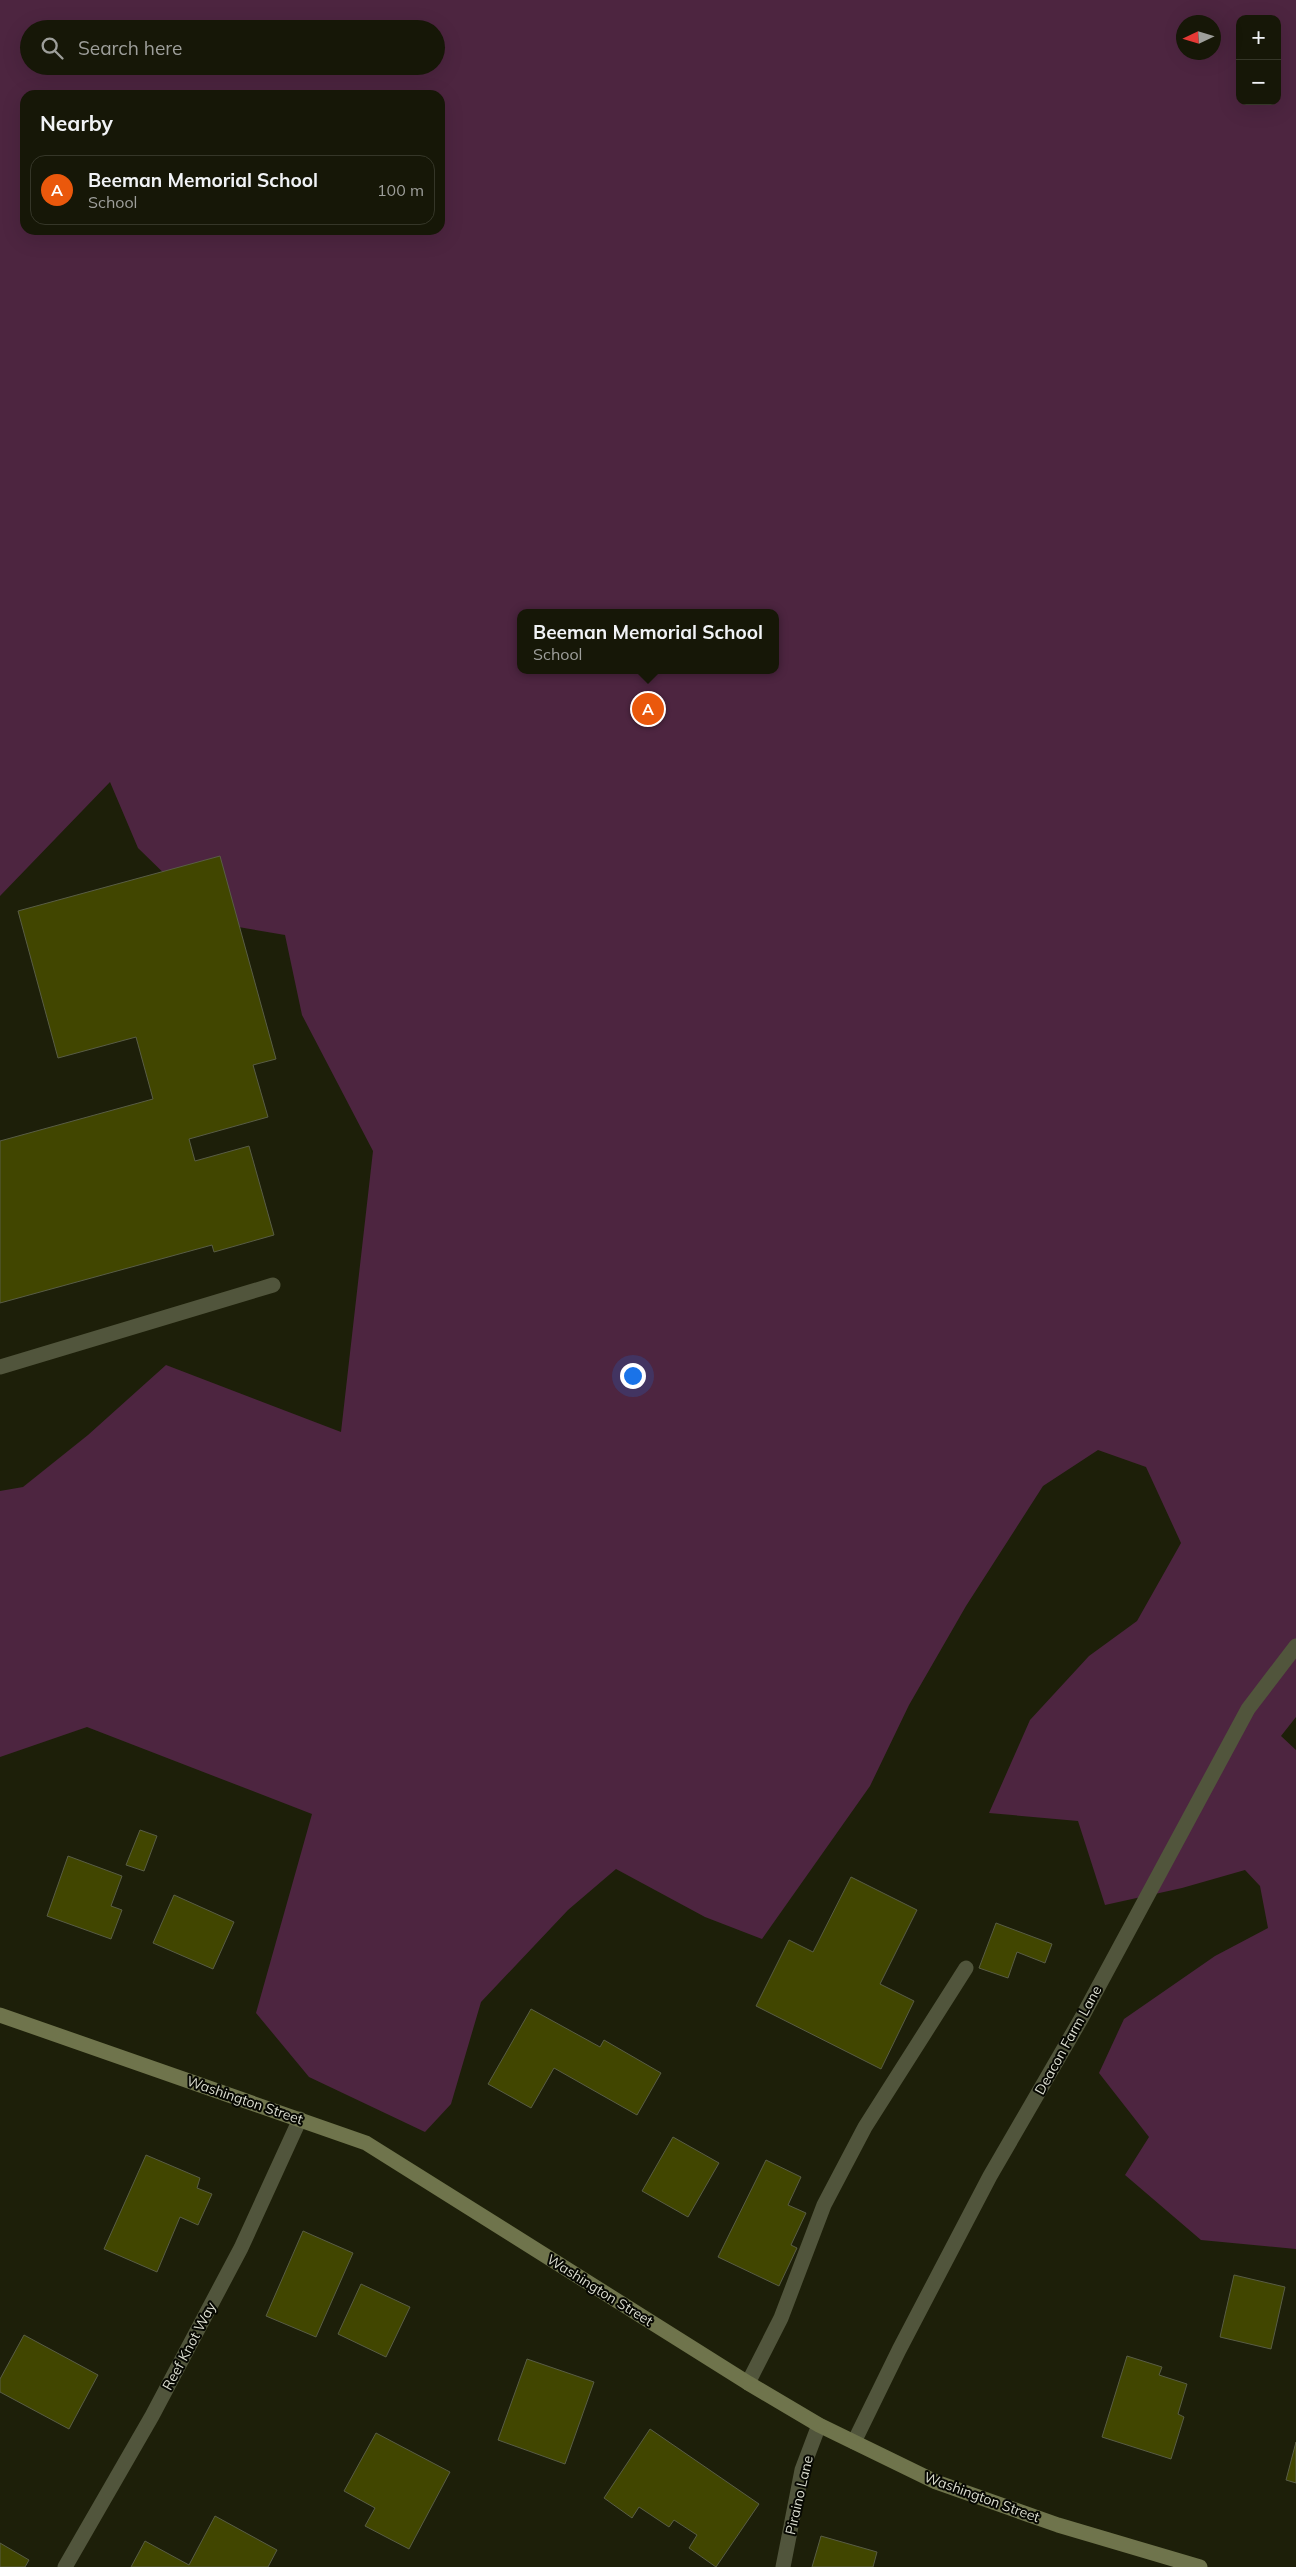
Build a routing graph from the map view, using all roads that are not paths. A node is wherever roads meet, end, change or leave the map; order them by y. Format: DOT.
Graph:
graph roads {
  1 [pos="273,1285"];
  2 [pos="0,1367"];
  3 [pos="1296,1646"];
  4 [pos="966,1968"];
  5 [pos="0,2015"];
  6 [pos="300,2119"];
  7 [pos="748,2383"];
  8 [pos="819,2425"];
  9 [pos="854,2442"];
  10 [pos="65,2567"];
  11 [pos="783,2567"];
  12 [pos="1198,2567"];
  1 -- 2 [label="street"];
  3 -- 9 [label="street, Deacon Farm Lane"];
  4 -- 7 [label="street"];
  5 -- 6 [label="main road, Washington Street"];
  6 -- 7 [label="main road, Washington Street"];
  6 -- 10 [label="street, Reef Knot Way"];
  7 -- 8 [label="main road, Washington Street"];
  8 -- 9 [label="main road, Washington Street"];
  8 -- 11 [label="street, Piraino Lane"];
  9 -- 12 [label="main road, Washington Street"];
}
